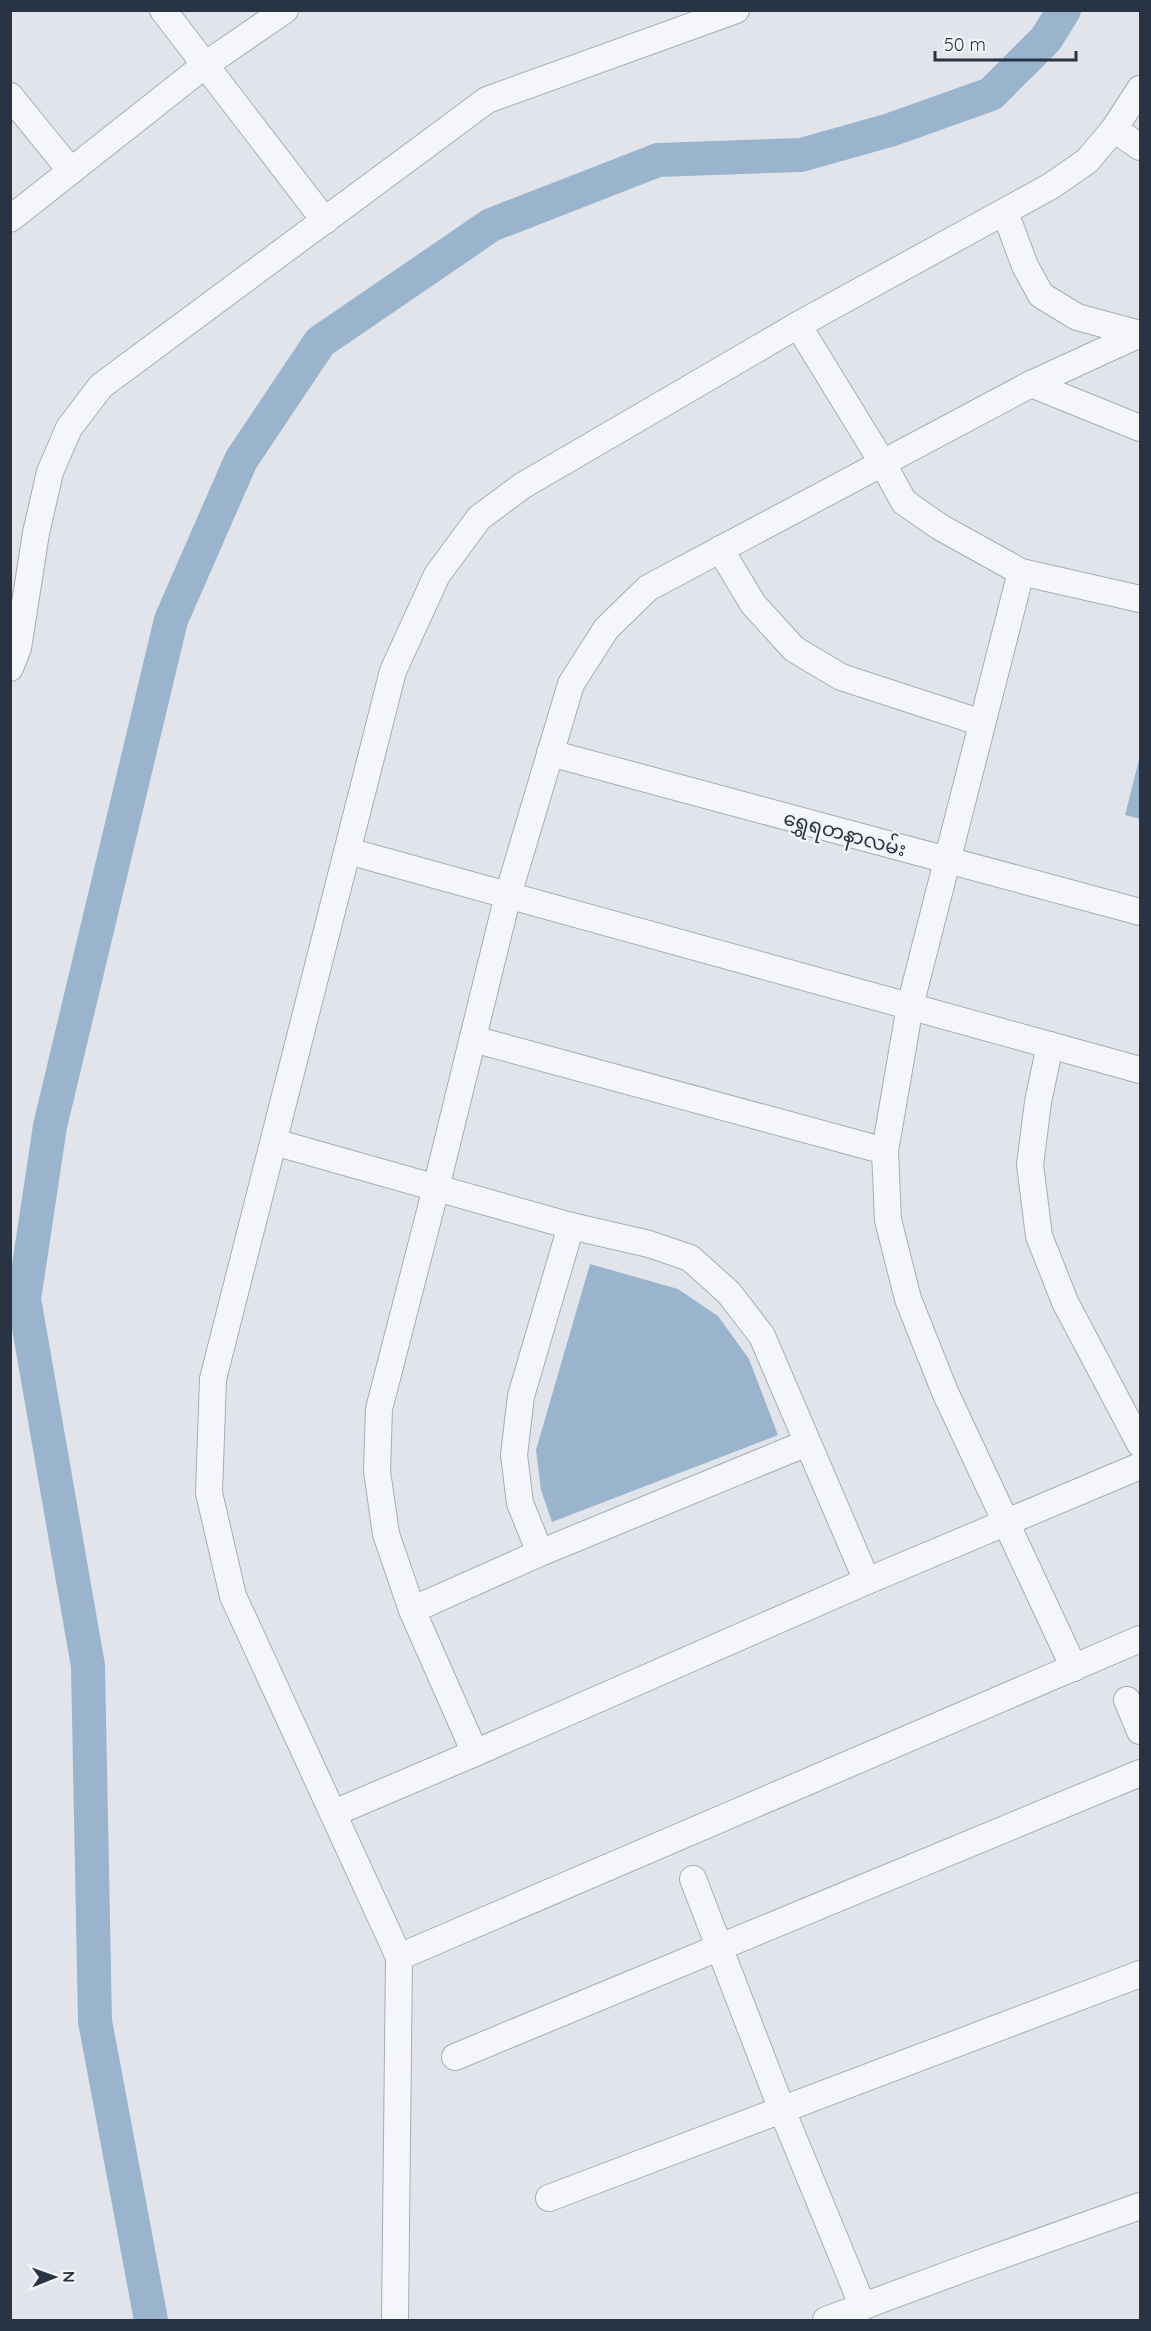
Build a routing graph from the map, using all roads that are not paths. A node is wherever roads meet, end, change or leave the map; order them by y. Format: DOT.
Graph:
graph roads {
  1 [pos="163,10"];
  2 [pos="285,10"];
  3 [pos="736,10"];
  4 [pos="206,65"];
  5 [pos="1140,89"];
  6 [pos="10,96"];
  7 [pos="1114,129"];
  8 [pos="1140,147"];
  9 [pos="71,171"];
  10 [pos="1005,212"];
  11 [pos="10,219"];
  12 [pos="325,221"];
  13 [pos="798,325"];
  14 [pos="1140,334"];
  15 [pos="1031,384"];
  16 [pos="1140,428"];
  17 [pos="882,462"];
  18 [pos="720,549"];
  19 [pos="1021,572"];
  20 [pos="1139,595"];
  21 [pos="10,668"];
  22 [pos="982,723"];
  23 [pos="550,753"];
  24 [pos="348,851"];
  25 [pos="946,860"];
  26 [pos="508,895"];
  27 [pos="1140,912"];
  28 [pos="910,1006"];
  29 [pos="473,1039"];
  30 [pos="1050,1045"];
  31 [pos="1140,1070"];
  32 [pos="274,1142"];
  33 [pos="885,1150"];
  34 [pos="436,1188"];
  35 [pos="571,1226"];
  36 [pos="807,1443"];
  37 [pos="1140,1444"];
  38 [pos="1140,1466"];
  39 [pos="1007,1523"];
  40 [pos="540,1553"];
  41 [pos="867,1581"];
  42 [pos="412,1610"];
  43 [pos="1140,1639"];
  44 [pos="1074,1668"];
  45 [pos="1127,1700"];
  46 [pos="1140,1731"];
  47 [pos="475,1753"];
  48 [pos="1140,1773"];
  49 [pos="334,1813"];
  50 [pos="693,1879"];
  51 [pos="721,1947"];
  52 [pos="399,1957"];
  53 [pos="1140,1974"];
  54 [pos="455,2058"];
  55 [pos="782,2110"];
  56 [pos="549,2198"];
  57 [pos="1140,2206"];
  58 [pos="863,2307"];
  59 [pos="395,2320"];
  60 [pos="826,2320"];
  1 -- 4 [label="street"];
  2 -- 4 [label="street"];
  3 -- 12 [label="street"];
  4 -- 9 [label="street"];
  4 -- 12 [label="street"];
  5 -- 7 [label="street"];
  6 -- 9 [label="street"];
  7 -- 8 [label="street"];
  7 -- 10 [label="street"];
  9 -- 11 [label="street"];
  10 -- 13 [label="street"];
  10 -- 14 [label="street"];
  12 -- 21 [label="street"];
  13 -- 17 [label="street"];
  13 -- 24 [label="street"];
  14 -- 15 [label="street"];
  15 -- 16 [label="street"];
  15 -- 17 [label="street"];
  17 -- 18 [label="street"];
  17 -- 19 [label="street"];
  18 -- 22 [label="street"];
  18 -- 23 [label="street"];
  19 -- 20 [label="street"];
  19 -- 22 [label="street"];
  22 -- 25 [label="street"];
  23 -- 25 [label="street, ရွှေရတနာလမ်း"];
  23 -- 26 [label="street"];
  24 -- 26 [label="street"];
  24 -- 32 [label="street"];
  25 -- 27 [label="street, ရွှေရတနာလမ်း"];
  25 -- 28 [label="street"];
  26 -- 28 [label="street"];
  26 -- 29 [label="street"];
  28 -- 30 [label="street"];
  28 -- 33 [label="street"];
  29 -- 33 [label="street"];
  29 -- 34 [label="street"];
  30 -- 31 [label="street"];
  30 -- 37 [label="street"];
  32 -- 34 [label="street"];
  32 -- 49 [label="street"];
  33 -- 39 [label="street"];
  34 -- 35 [label="street"];
  34 -- 42 [label="street"];
  35 -- 36 [label="street"];
  35 -- 40 [label="street"];
  36 -- 40 [label="street"];
  36 -- 41 [label="street"];
  38 -- 39 [label="street"];
  39 -- 41 [label="street"];
  39 -- 44 [label="street"];
  40 -- 42 [label="street"];
  41 -- 47 [label="street"];
  42 -- 47 [label="street"];
  43 -- 44 [label="street"];
  44 -- 52 [label="street"];
  45 -- 46 [label="street"];
  47 -- 49 [label="street"];
  48 -- 51 [label="street"];
  49 -- 52 [label="street"];
  50 -- 51 [label="street"];
  51 -- 54 [label="street"];
  51 -- 55 [label="street"];
  52 -- 59 [label="street"];
  53 -- 55 [label="street"];
  55 -- 56 [label="street"];
  55 -- 58 [label="street"];
  57 -- 58 [label="street"];
  58 -- 60 [label="street"];
}
